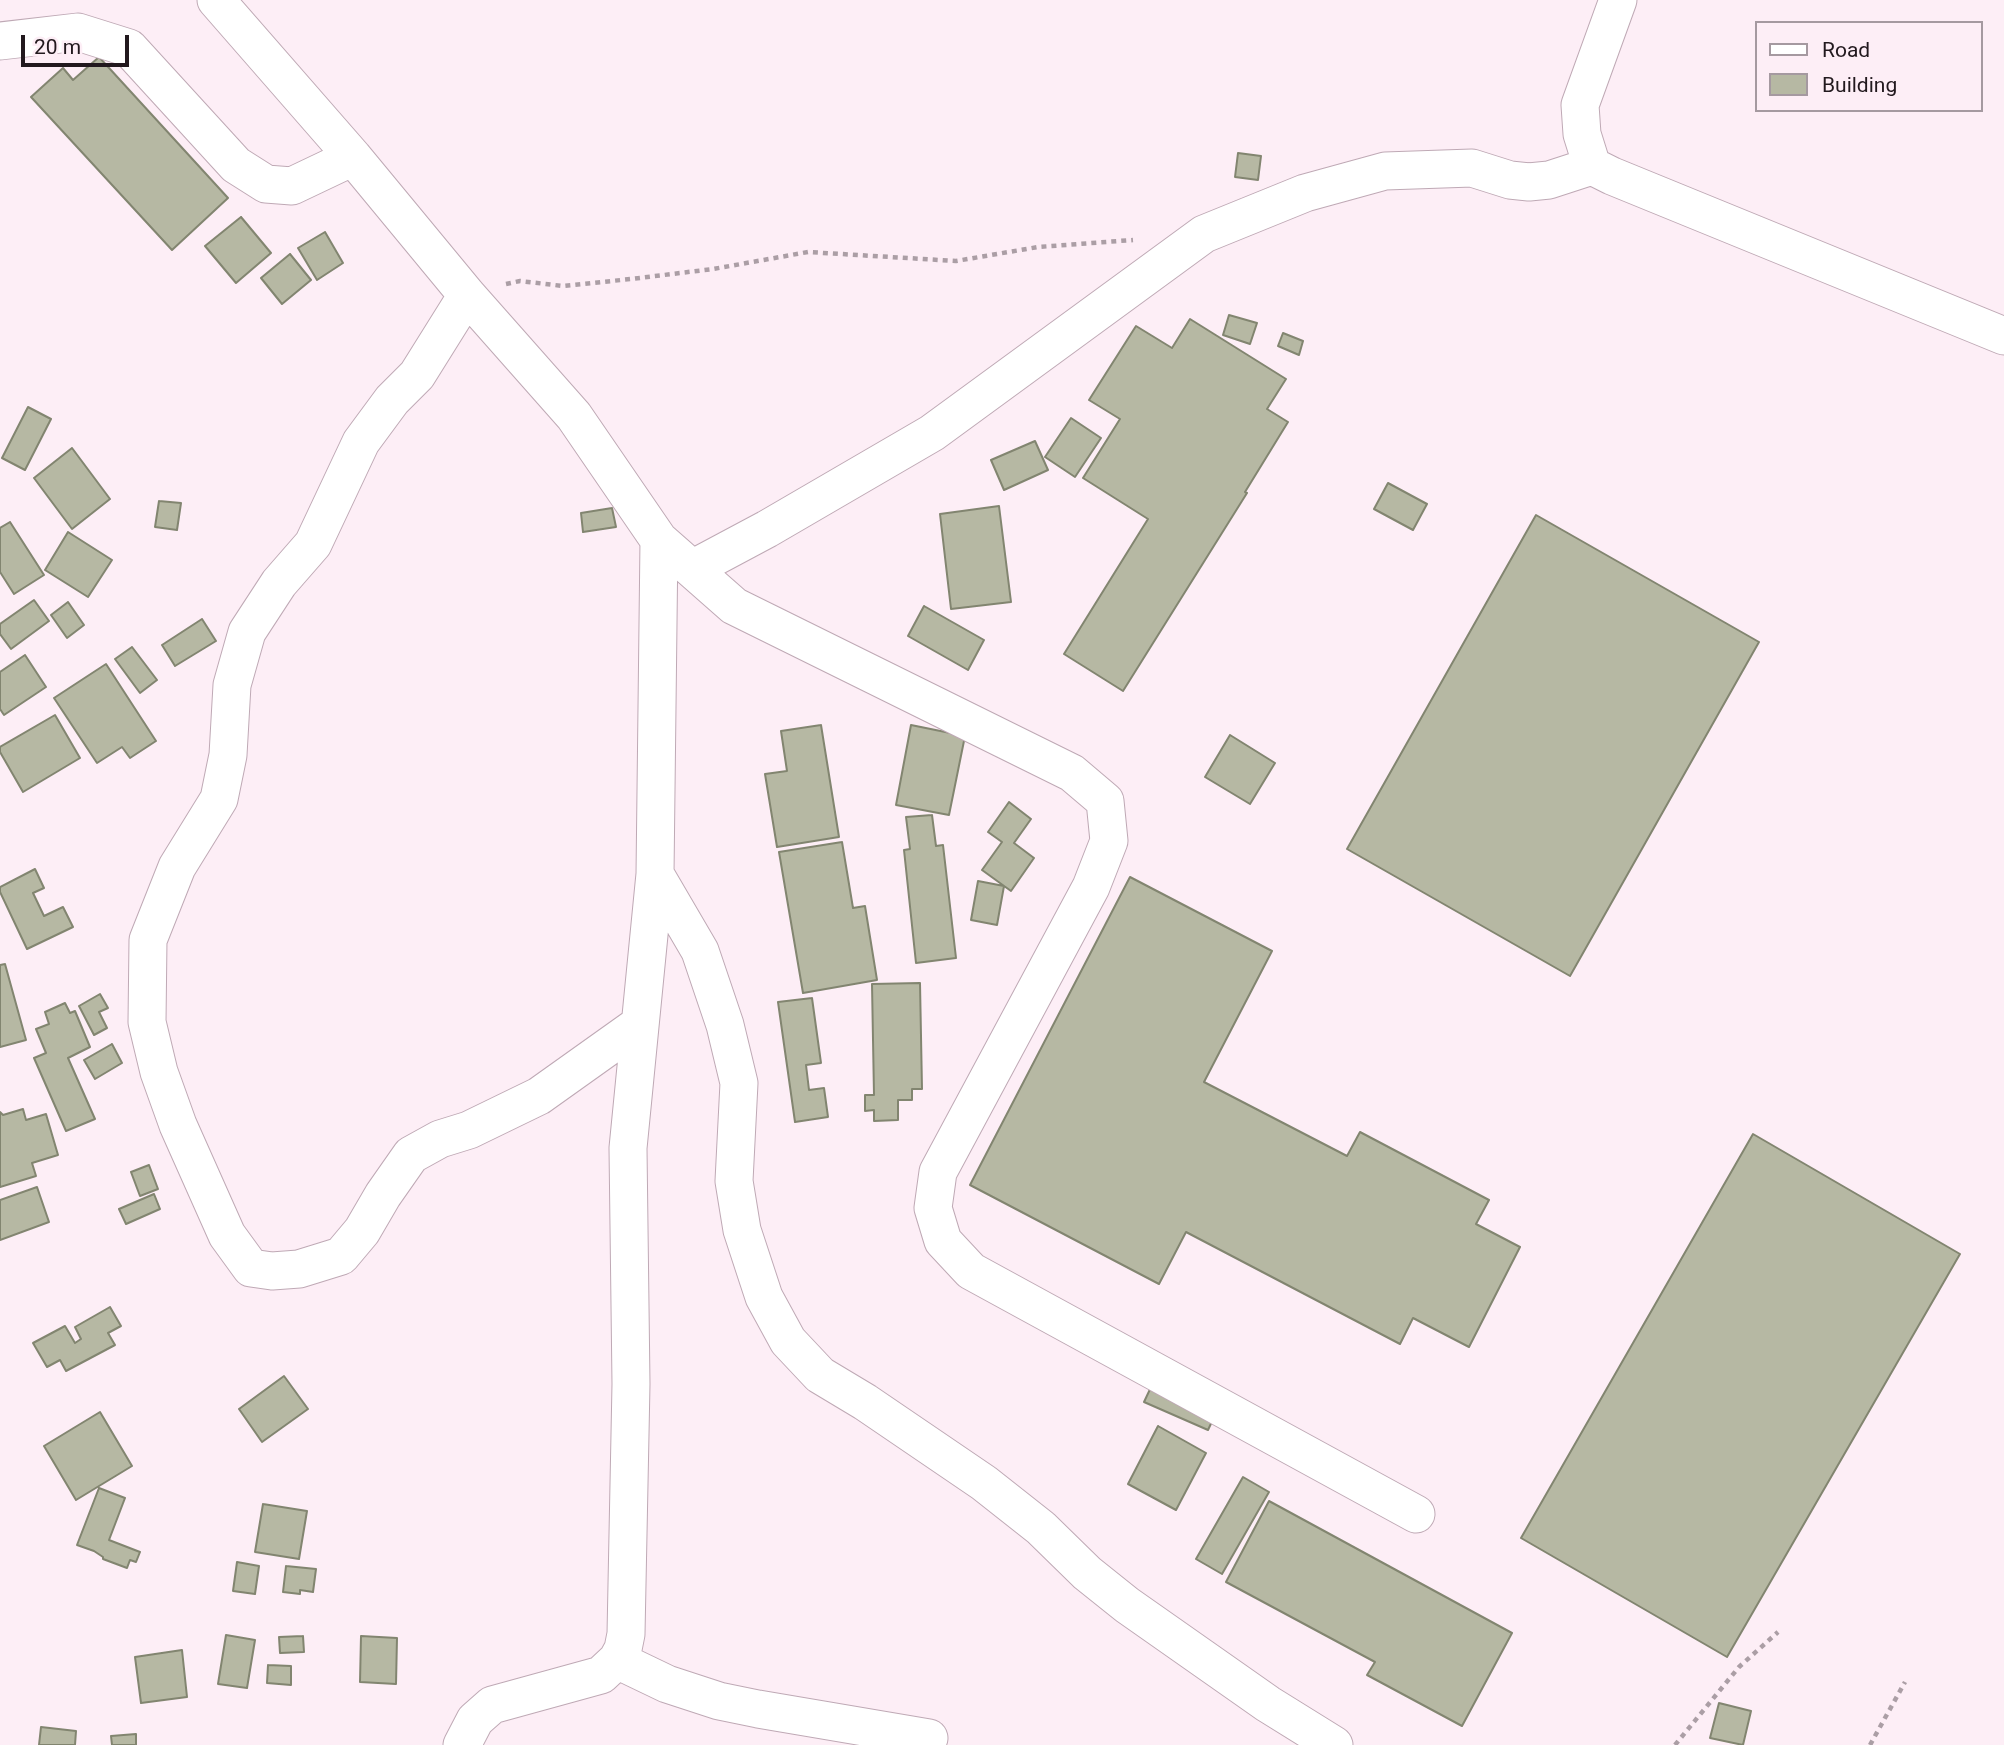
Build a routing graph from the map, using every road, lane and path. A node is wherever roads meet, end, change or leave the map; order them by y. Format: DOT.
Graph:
graph roads {
  1 [pos="216,0"];
  2 [pos="1618,0"];
  3 [pos="0,41"];
  4 [pos="354,157"];
  5 [pos="1592,166"];
  6 [pos="1135,240"];
  7 [pos="467,295"];
  8 [pos="2004,336"];
  9 [pos="659,540"];
  10 [pos="692,569"];
  11 [pos="655,874"];
  12 [pos="640,1024"];
  13 [pos="1416,1514"];
  14 [pos="1778,1632"];
  15 [pos="617,1660"];
  16 [pos="1905,1682"];
  17 [pos="929,1738"];
  18 [pos="462,1745"];
  19 [pos="1334,1745"];
  20 [pos="1675,1745"];
  21 [pos="1870,1745"];
  1 -- 4 [label="street"];
  2 -- 5 [label="street"];
  3 -- 4 [label="street"];
  4 -- 7 [label="street"];
  5 -- 8 [label="street"];
  5 -- 10 [label="street"];
  6 -- 7 [label="path"];
  7 -- 9 [label="street"];
  7 -- 12 [label="street"];
  9 -- 10 [label="street"];
  9 -- 11 [label="street"];
  10 -- 13 [label="street"];
  11 -- 12 [label="street"];
  11 -- 19 [label="street"];
  12 -- 15 [label="street"];
  14 -- 20 [label="path"];
  15 -- 17 [label="street"];
  15 -- 18 [label="street"];
  16 -- 21 [label="path"];
}
